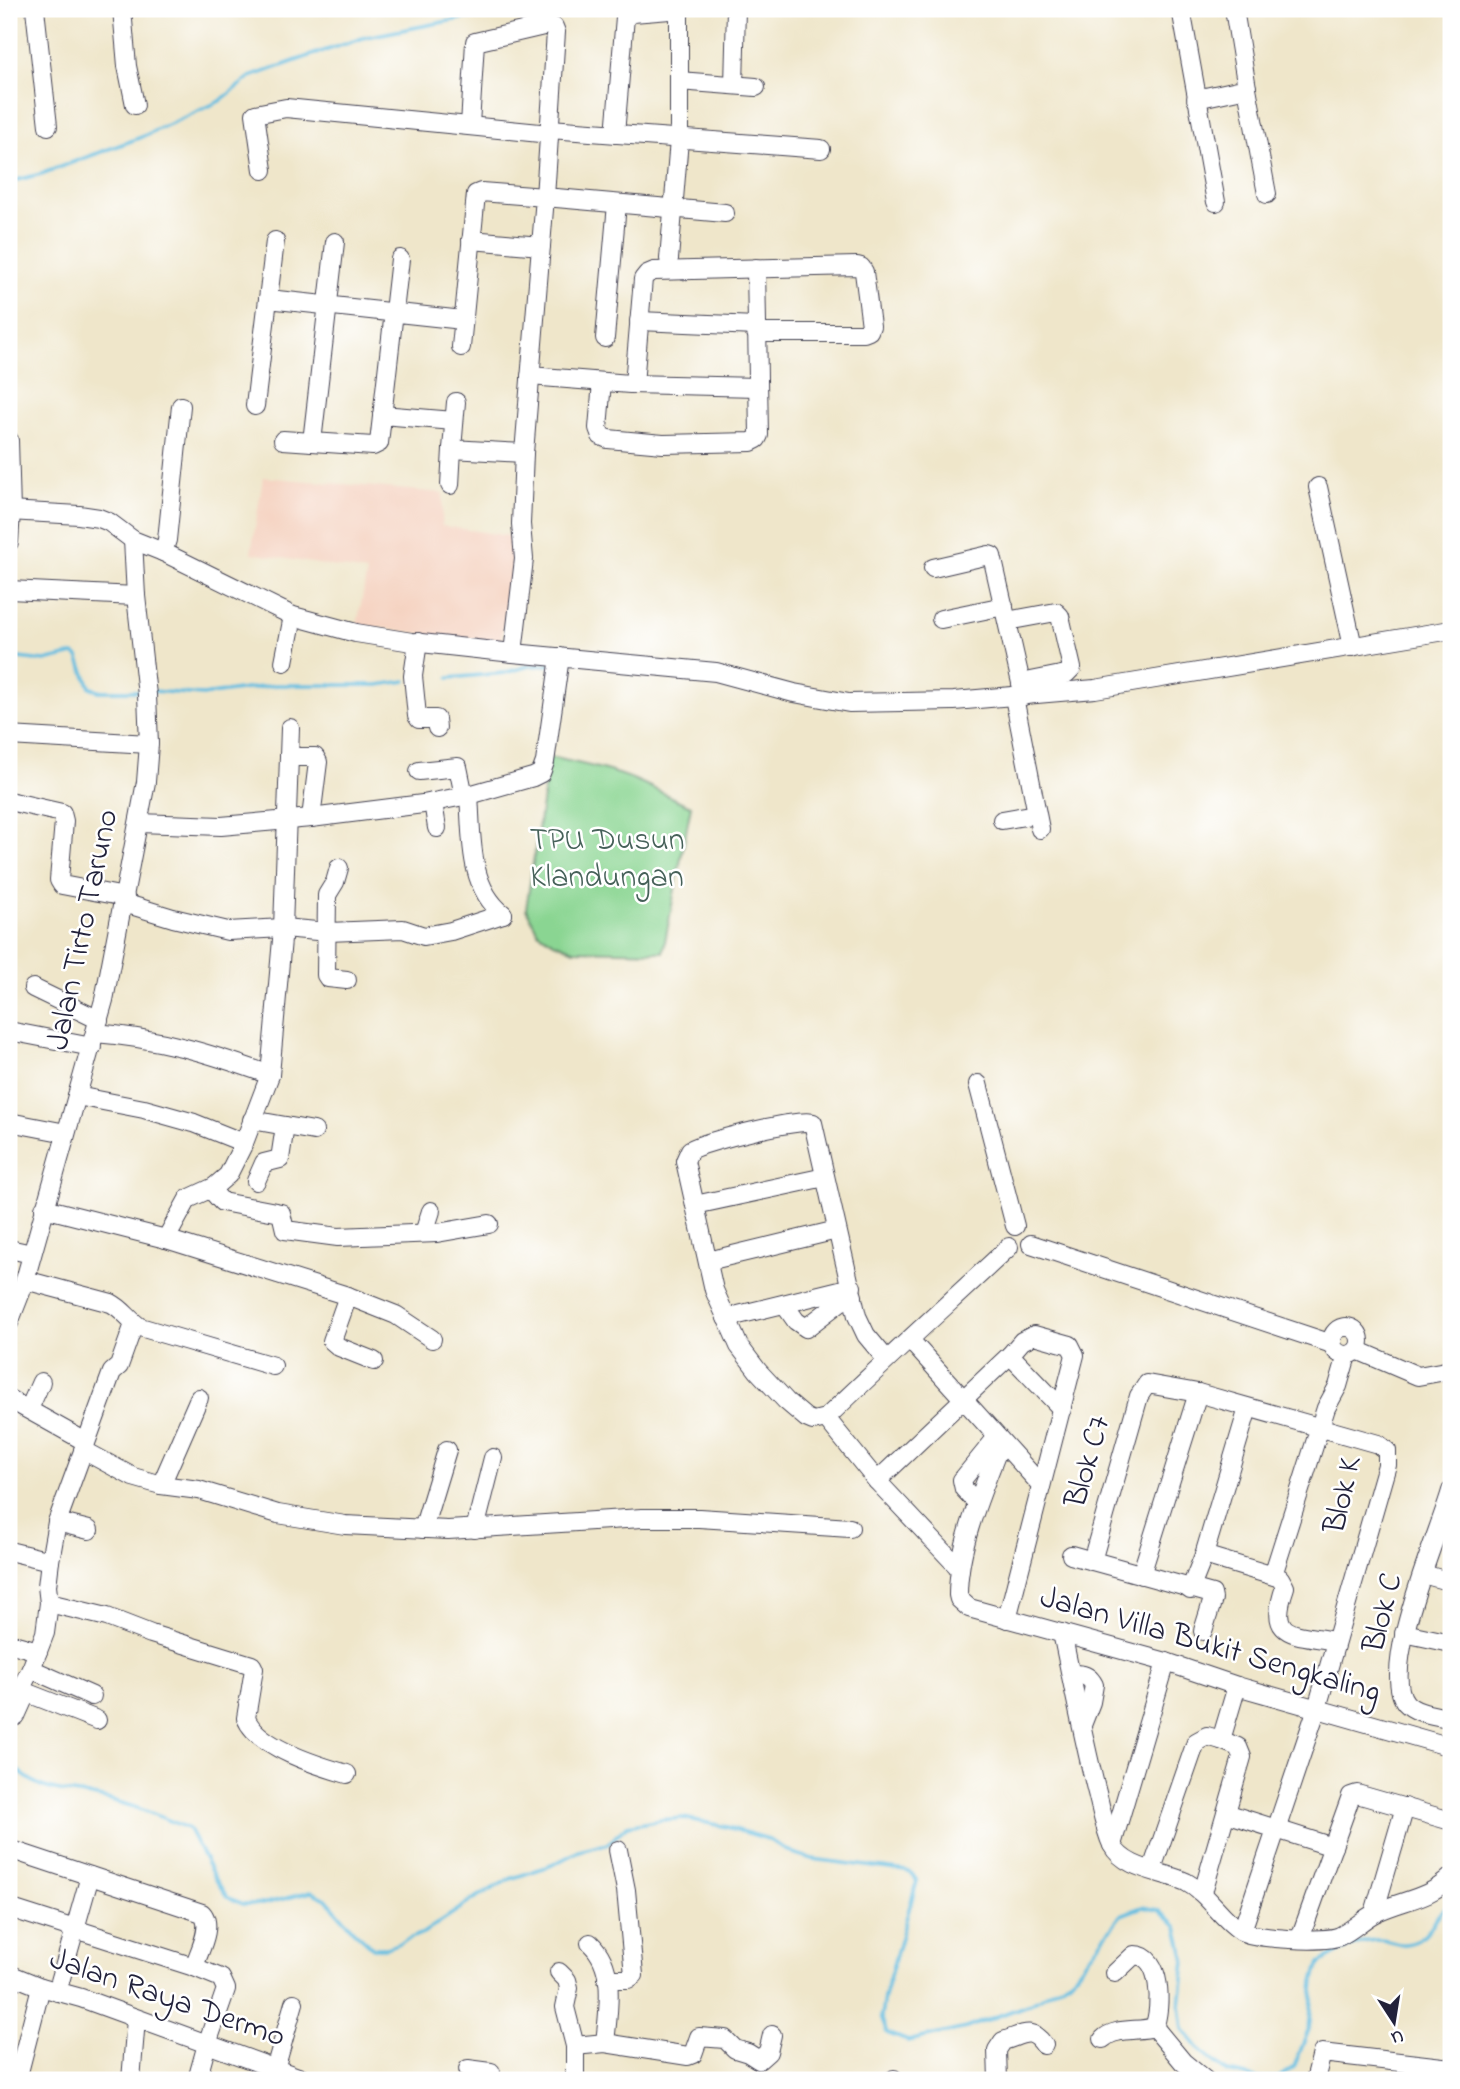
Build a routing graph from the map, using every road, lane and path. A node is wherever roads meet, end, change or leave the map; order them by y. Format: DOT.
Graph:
graph roads {
  1 [pos="35,9"];
  2 [pos="122,9"];
  3 [pos="736,9"];
  4 [pos="1181,9"];
  5 [pos="1234,9"];
  6 [pos="681,10"];
  7 [pos="679,81"];
  8 [pos="734,85"];
  9 [pos="756,87"];
  10 [pos="1247,88"];
  11 [pos="1196,99"];
  12 [pos="135,105"];
  13 [pos="470,125"];
  14 [pos="48,126"];
  15 [pos="550,131"];
  16 [pos="615,134"];
  17 [pos="679,140"];
  18 [pos="821,149"];
  19 [pos="263,170"];
  20 [pos="1268,194"];
  21 [pos="545,197"];
  22 [pos="1216,202"];
  23 [pos="617,204"];
  24 [pos="674,208"];
  25 [pos="725,213"];
  26 [pos="471,240"];
  27 [pos="275,241"];
  28 [pos="335,242"];
  29 [pos="541,246"];
  30 [pos="400,259"];
  31 [pos="669,259"];
  32 [pos="755,268"];
  33 [pos="268,299"];
  34 [pos="327,306"];
  35 [pos="394,313"];
  36 [pos="463,320"];
  37 [pos="639,321"];
  38 [pos="756,330"];
  39 [pos="605,338"];
  40 [pos="461,347"];
  41 [pos="530,376"];
  42 [pos="603,382"];
  43 [pos="634,384"];
  44 [pos="758,387"];
  45 [pos="456,402"];
  46 [pos="181,406"];
  47 [pos="255,406"];
  48 [pos="383,415"];
  49 [pos="454,421"];
  50 [pos="9,440"];
  51 [pos="283,440"];
  52 [pos="312,442"];
  53 [pos="452,449"];
  54 [pos="524,453"];
  55 [pos="450,485"];
  56 [pos="1318,487"];
  57 [pos="10,511"];
  58 [pos="134,540"];
  59 [pos="9,542"];
  60 [pos="163,552"];
  61 [pos="933,568"];
  62 [pos="9,590"];
  63 [pos="136,596"];
  64 [pos="1005,613"];
  65 [pos="293,616"];
  66 [pos="941,620"];
  67 [pos="1451,631"];
  68 [pos="418,642"];
  69 [pos="1353,647"];
  70 [pos="513,653"];
  71 [pos="561,657"];
  72 [pos="284,662"];
  73 [pos="1020,692"];
  74 [pos="290,728"];
  75 [pos="438,729"];
  76 [pos="9,736"];
  77 [pos="149,744"];
  78 [pos="289,757"];
  79 [pos="466,795"];
  80 [pos="9,801"];
  81 [pos="428,803"];
  82 [pos="311,818"];
  83 [pos="1002,820"];
  84 [pos="288,821"];
  85 [pos="139,823"];
  86 [pos="437,828"];
  87 [pos="339,867"];
  88 [pos="125,900"];
  89 [pos="283,928"];
  90 [pos="328,932"];
  91 [pos="347,979"];
  92 [pos="33,988"];
  93 [pos="9,1031"];
  94 [pos="96,1033"];
  95 [pos="270,1075"];
  96 [pos="978,1084"];
  97 [pos="77,1096"];
  98 [pos="252,1120"];
  99 [pos="9,1122"];
  100 [pos="285,1126"];
  101 [pos="314,1131"];
  102 [pos="66,1133"];
  103 [pos="244,1143"];
  104 [pos="825,1177"];
  105 [pos="256,1181"];
  106 [pos="215,1187"];
  107 [pos="695,1205"];
  108 [pos="44,1208"];
  109 [pos="430,1211"];
  110 [pos="489,1224"];
  111 [pos="1015,1226"];
  112 [pos="837,1230"];
  113 [pos="424,1233"];
  114 [pos="166,1239"];
  115 [pos="1031,1244"];
  116 [pos="1009,1247"];
  117 [pos="9,1249"];
  118 [pos="32,1254"];
  119 [pos="708,1261"];
  120 [pos="24,1280"];
  121 [pos="846,1294"];
  122 [pos="348,1296"];
  123 [pos="784,1304"];
  124 [pos="726,1318"];
  125 [pos="9,1323"];
  126 [pos="134,1324"];
  127 [pos="432,1339"];
  128 [pos="910,1340"];
  129 [pos="1343,1350"];
  130 [pos="1010,1355"];
  131 [pos="887,1359"];
  132 [pos="374,1361"];
  133 [pos="273,1366"];
  134 [pos="1451,1370"];
  135 [pos="41,1382"];
  136 [pos="1151,1384"];
  137 [pos="1198,1393"];
  138 [pos="199,1398"];
  139 [pos="9,1399"];
  140 [pos="962,1399"];
  141 [pos="1248,1408"];
  142 [pos="29,1409"];
  143 [pos="1062,1409"];
  144 [pos="826,1418"];
  145 [pos="1319,1429"];
  146 [pos="999,1440"];
  147 [pos="84,1446"];
  148 [pos="447,1450"];
  149 [pos="493,1458"];
  150 [pos="877,1481"];
  151 [pos="160,1485"];
  152 [pos="1041,1485"];
  153 [pos="1451,1491"];
  154 [pos="1448,1518"];
  155 [pos="57,1522"];
  156 [pos="850,1528"];
  157 [pos="423,1529"];
  158 [pos="475,1529"];
  159 [pos="89,1530"];
  160 [pos="9,1551"];
  161 [pos="1071,1555"];
  162 [pos="1205,1555"];
  163 [pos="50,1561"];
  164 [pos="1092,1561"];
  165 [pos="960,1569"];
  166 [pos="1423,1574"];
  167 [pos="1141,1575"];
  168 [pos="1273,1575"];
  169 [pos="1451,1582"];
  170 [pos="1190,1590"];
  171 [pos="49,1603"];
  172 [pos="1007,1619"];
  173 [pos="1203,1631"];
  174 [pos="1062,1633"];
  175 [pos="1404,1633"];
  176 [pos="1335,1642"];
  177 [pos="9,1643"];
  178 [pos="1451,1643"];
  179 [pos="38,1651"];
  180 [pos="1166,1662"];
  181 [pos="31,1669"];
  182 [pos="1237,1686"];
  183 [pos="93,1696"];
  184 [pos="17,1702"];
  185 [pos="1317,1708"];
  186 [pos="1451,1719"];
  187 [pos="96,1720"];
  188 [pos="1221,1740"];
  189 [pos="1451,1747"];
  190 [pos="347,1774"];
  191 [pos="1405,1807"];
  192 [pos="1226,1813"];
  193 [pos="1451,1821"];
  194 [pos="1276,1830"];
  195 [pos="1112,1845"];
  196 [pos="1333,1847"];
  197 [pos="9,1849"];
  198 [pos="618,1850"];
  199 [pos="1152,1869"];
  200 [pos="1451,1877"];
  201 [pos="106,1881"];
  202 [pos="1203,1892"];
  203 [pos="9,1909"];
  204 [pos="1374,1913"];
  205 [pos="74,1931"];
  206 [pos="1242,1931"];
  207 [pos="1300,1938"];
  208 [pos="590,1943"];
  209 [pos="194,1967"];
  210 [pos="559,1972"];
  211 [pos="1115,1973"];
  212 [pos="9,1974"];
  213 [pos="607,1979"];
  214 [pos="49,1990"];
  215 [pos="294,2003"];
  216 [pos="136,2019"];
  217 [pos="1154,2027"];
  218 [pos="772,2035"];
  219 [pos="1103,2039"];
  220 [pos="605,2043"];
  221 [pos="207,2044"];
  222 [pos="1044,2045"];
  223 [pos="575,2046"];
  224 [pos="16,2051"];
  225 [pos="275,2068"];
  226 [pos="1451,2068"];
  227 [pos="468,2070"];
  228 [pos="17,2080"];
  229 [pos="131,2080"];
  230 [pos="197,2080"];
  231 [pos="306,2080"];
  232 [pos="490,2080"];
  233 [pos="575,2080"];
  234 [pos="998,2080"];
  235 [pos="1205,2080"];
  236 [pos="1315,2080"];
  1 -- 14 [label="street"];
  2 -- 12 [label="street"];
  3 -- 8 [label="street"];
  4 -- 11 [label="street"];
  5 -- 10 [label="street"];
  6 -- 7 [label="street"];
  6 -- 16 [label="street"];
  7 -- 8 [label="street"];
  7 -- 17 [label="street"];
  8 -- 9 [label="street"];
  10 -- 11 [label="street"];
  10 -- 20 [label="street"];
  11 -- 22 [label="street"];
  13 -- 15 [label="street"];
  13 -- 15 [label="street"];
  13 -- 19 [label="street"];
  15 -- 16 [label="street"];
  15 -- 21 [label="street"];
  16 -- 17 [label="street"];
  17 -- 18 [label="street"];
  17 -- 24 [label="street"];
  21 -- 23 [label="street"];
  21 -- 26 [label="street"];
  21 -- 29 [label="street"];
  23 -- 24 [label="street"];
  23 -- 39 [label="street"];
  24 -- 25 [label="street"];
  24 -- 31 [label="street"];
  26 -- 29 [label="street"];
  26 -- 36 [label="street"];
  27 -- 33 [label="street"];
  28 -- 34 [label="street"];
  29 -- 41 [label="street"];
  30 -- 35 [label="street"];
  32 -- 37 [label="street"];
  32 -- 38 [label="street"];
  32 -- 38 [label="street"];
  33 -- 34 [label="street"];
  33 -- 47 [label="street"];
  34 -- 35 [label="street"];
  34 -- 52 [label="street"];
  35 -- 36 [label="street"];
  35 -- 48 [label="street"];
  36 -- 40 [label="street"];
  37 -- 38 [label="street"];
  37 -- 43 [label="street"];
  38 -- 44 [label="street"];
  41 -- 42 [label="street"];
  41 -- 54 [label="street"];
  42 -- 43 [label="street"];
  42 -- 44 [label="street"];
  43 -- 44 [label="street"];
  45 -- 49 [label="street"];
  46 -- 60 [label="street"];
  48 -- 49 [label="street"];
  48 -- 52 [label="street"];
  49 -- 53 [label="street"];
  50 -- 57 [label="street"];
  51 -- 52 [label="street"];
  53 -- 54 [label="street"];
  53 -- 55 [label="street"];
  54 -- 70 [label="street"];
  56 -- 69 [label="street"];
  57 -- 58 [label="street"];
  57 -- 59 [label="street"];
  58 -- 60 [label="street"];
  58 -- 63 [label="street, Jalan Tirto Taruno"];
  60 -- 65 [label="street"];
  61 -- 64 [label="street"];
  62 -- 63 [label="street"];
  63 -- 77 [label="street, Jalan Tirto Taruno"];
  64 -- 66 [label="street"];
  64 -- 73 [label="street"];
  64 -- 73 [label="street"];
  65 -- 68 [label="street"];
  65 -- 72 [label="street"];
  67 -- 69 [label="street"];
  68 -- 70 [label="street"];
  68 -- 75 [label="street"];
  69 -- 73 [label="street"];
  70 -- 71 [label="street"];
  71 -- 73 [label="street"];
  71 -- 79 [label="street"];
  73 -- 83 [label="street"];
  74 -- 78 [label="street"];
  76 -- 77 [label="street"];
  77 -- 85 [label="street, Jalan Tirto Taruno"];
  78 -- 82 [label="street"];
  78 -- 84 [label="street"];
  79 -- 81 [label="street"];
  79 -- 81 [label="street"];
  79 -- 90 [label="street"];
  80 -- 88 [label="street"];
  81 -- 82 [label="street"];
  81 -- 86 [label="street"];
  82 -- 84 [label="street"];
  84 -- 85 [label="street"];
  84 -- 89 [label="street"];
  85 -- 88 [label="street, Jalan Tirto Taruno"];
  87 -- 90 [label="street"];
  88 -- 89 [label="street"];
  88 -- 94 [label="street, Jalan Tirto Taruno"];
  89 -- 90 [label="street"];
  89 -- 95 [label="street"];
  90 -- 91 [label="street"];
  92 -- 94 [label="street"];
  93 -- 94 [label="street"];
  94 -- 95 [label="street"];
  94 -- 97 [label="street, Jalan Tirto Taruno"];
  95 -- 98 [label="street"];
  96 -- 111 [label="street"];
  97 -- 102 [label="street, Jalan Tirto Taruno"];
  97 -- 103 [label="street"];
  98 -- 100 [label="street"];
  98 -- 103 [label="street"];
  99 -- 102 [label="street"];
  100 -- 101 [label="street"];
  100 -- 105 [label="street"];
  102 -- 108 [label="street, Jalan Tirto Taruno"];
  103 -- 106 [label="street"];
  104 -- 107 [label="street"];
  104 -- 107 [label="street"];
  104 -- 112 [label="street"];
  106 -- 113 [label="street"];
  106 -- 114 [label="street"];
  107 -- 119 [label="street"];
  108 -- 114 [label="street"];
  108 -- 118 [label="street, Jalan Tirto Taruno"];
  109 -- 113 [label="street"];
  110 -- 113 [label="street"];
  111 -- 115 [label="street"];
  111 -- 116 [label="street"];
  112 -- 119 [label="street"];
  112 -- 121 [label="street"];
  114 -- 122 [label="street"];
  115 -- 116 [label="street"];
  115 -- 129 [label="street"];
  116 -- 128 [label="street"];
  117 -- 118 [label="street"];
  118 -- 120 [label="street, Jalan Tirto Taruno"];
  119 -- 124 [label="street"];
  120 -- 125 [label="street, Jalan Tirto Taruno"];
  120 -- 126 [label="street"];
  121 -- 123 [label="street"];
  121 -- 123 [label="street"];
  121 -- 131 [label="street"];
  122 -- 127 [label="street"];
  122 -- 132 [label="street"];
  123 -- 124 [label="street"];
  124 -- 144 [label="street"];
  126 -- 133 [label="street"];
  126 -- 147 [label="street"];
  128 -- 131 [label="street"];
  128 -- 140 [label="street"];
  129 -- 134 [label="street"];
  129 -- 145 [label="street"];
  130 -- 140 [label="street"];
  130 -- 143 [label="street"];
  130 -- 143 [label="street"];
  131 -- 144 [label="street"];
  135 -- 142 [label="street"];
  136 -- 137 [label="street, Blok K"];
  136 -- 164 [label="street, Blok C7"];
  137 -- 141 [label="street, Blok K"];
  137 -- 167 [label="street"];
  138 -- 151 [label="street"];
  139 -- 142 [label="street"];
  140 -- 146 [label="street"];
  140 -- 150 [label="street"];
  141 -- 145 [label="street, Blok K"];
  141 -- 162 [label="street"];
  142 -- 147 [label="street"];
  143 -- 152 [label="street"];
  144 -- 150 [label="street"];
  145 -- 168 [label="street"];
  145 -- 176 [label="street, Blok K"];
  146 -- 152 [label="street"];
  146 -- 165 [label="street"];
  147 -- 151 [label="street"];
  147 -- 155 [label="street"];
  148 -- 157 [label="street"];
  149 -- 158 [label="street"];
  150 -- 165 [label="street"];
  151 -- 157 [label="street"];
  152 -- 172 [label="street"];
  153 -- 154 [label="street, Blok C"];
  154 -- 166 [label="street, Blok C"];
  155 -- 159 [label="street"];
  155 -- 163 [label="street"];
  156 -- 158 [label="street"];
  157 -- 158 [label="street"];
  160 -- 163 [label="street"];
  161 -- 164 [label="street"];
  162 -- 168 [label="street"];
  162 -- 170 [label="street"];
  163 -- 171 [label="street"];
  164 -- 167 [label="street"];
  165 -- 172 [label="street, Jalan Villa Bukit Sengkaling"];
  166 -- 169 [label="street"];
  166 -- 175 [label="street, Blok C"];
  167 -- 170 [label="street"];
  168 -- 176 [label="street"];
  170 -- 173 [label="street"];
  171 -- 179 [label="street"];
  171 -- 190 [label="street"];
  172 -- 174 [label="street, Jalan Villa Bukit Sengkaling"];
  174 -- 180 [label="street, Jalan Villa Bukit Sengkaling"];
  174 -- 195 [label="street"];
  175 -- 178 [label="street"];
  175 -- 186 [label="street, Blok C"];
  176 -- 185 [label="street, Blok K"];
  177 -- 179 [label="street"];
  179 -- 181 [label="street"];
  180 -- 182 [label="street, Jalan Villa Bukit Sengkaling"];
  180 -- 195 [label="street"];
  181 -- 183 [label="street"];
  181 -- 184 [label="street"];
  182 -- 185 [label="street, Jalan Villa Bukit Sengkaling"];
  182 -- 188 [label="street"];
  184 -- 187 [label="street"];
  185 -- 189 [label="street, Jalan Villa Bukit Sengkaling"];
  185 -- 194 [label="street, Blok K"];
  188 -- 192 [label="street"];
  188 -- 199 [label="street"];
  191 -- 193 [label="street"];
  191 -- 196 [label="street"];
  191 -- 204 [label="street"];
  192 -- 194 [label="street"];
  192 -- 202 [label="street"];
  194 -- 196 [label="street"];
  194 -- 206 [label="street, Blok K"];
  195 -- 199 [label="street"];
  196 -- 207 [label="street"];
  197 -- 201 [label="street"];
  198 -- 213 [label="street"];
  199 -- 202 [label="street"];
  200 -- 204 [label="street"];
  201 -- 205 [label="street"];
  201 -- 209 [label="street"];
  202 -- 206 [label="street"];
  203 -- 205 [label="street"];
  204 -- 207 [label="street"];
  205 -- 209 [label="street"];
  205 -- 214 [label="street"];
  206 -- 207 [label="street"];
  208 -- 213 [label="street"];
  209 -- 221 [label="street"];
  210 -- 223 [label="street"];
  211 -- 217 [label="street"];
  212 -- 214 [label="street, Jalan Raya Dermo"];
  213 -- 220 [label="street"];
  214 -- 216 [label="street, Jalan Raya Dermo"];
  214 -- 224 [label="street"];
  215 -- 225 [label="street"];
  216 -- 221 [label="street, Jalan Raya Dermo"];
  216 -- 229 [label="street"];
  217 -- 219 [label="street"];
  217 -- 235 [label="street"];
  218 -- 220 [label="street"];
  220 -- 223 [label="street"];
  221 -- 225 [label="street, Jalan Raya Dermo"];
  221 -- 230 [label="street"];
  222 -- 234 [label="street"];
  223 -- 233 [label="street"];
  224 -- 228 [label="street"];
  225 -- 231 [label="street, Jalan Raya Dermo"];
  226 -- 236 [label="street"];
  227 -- 232 [label="street"];
}
